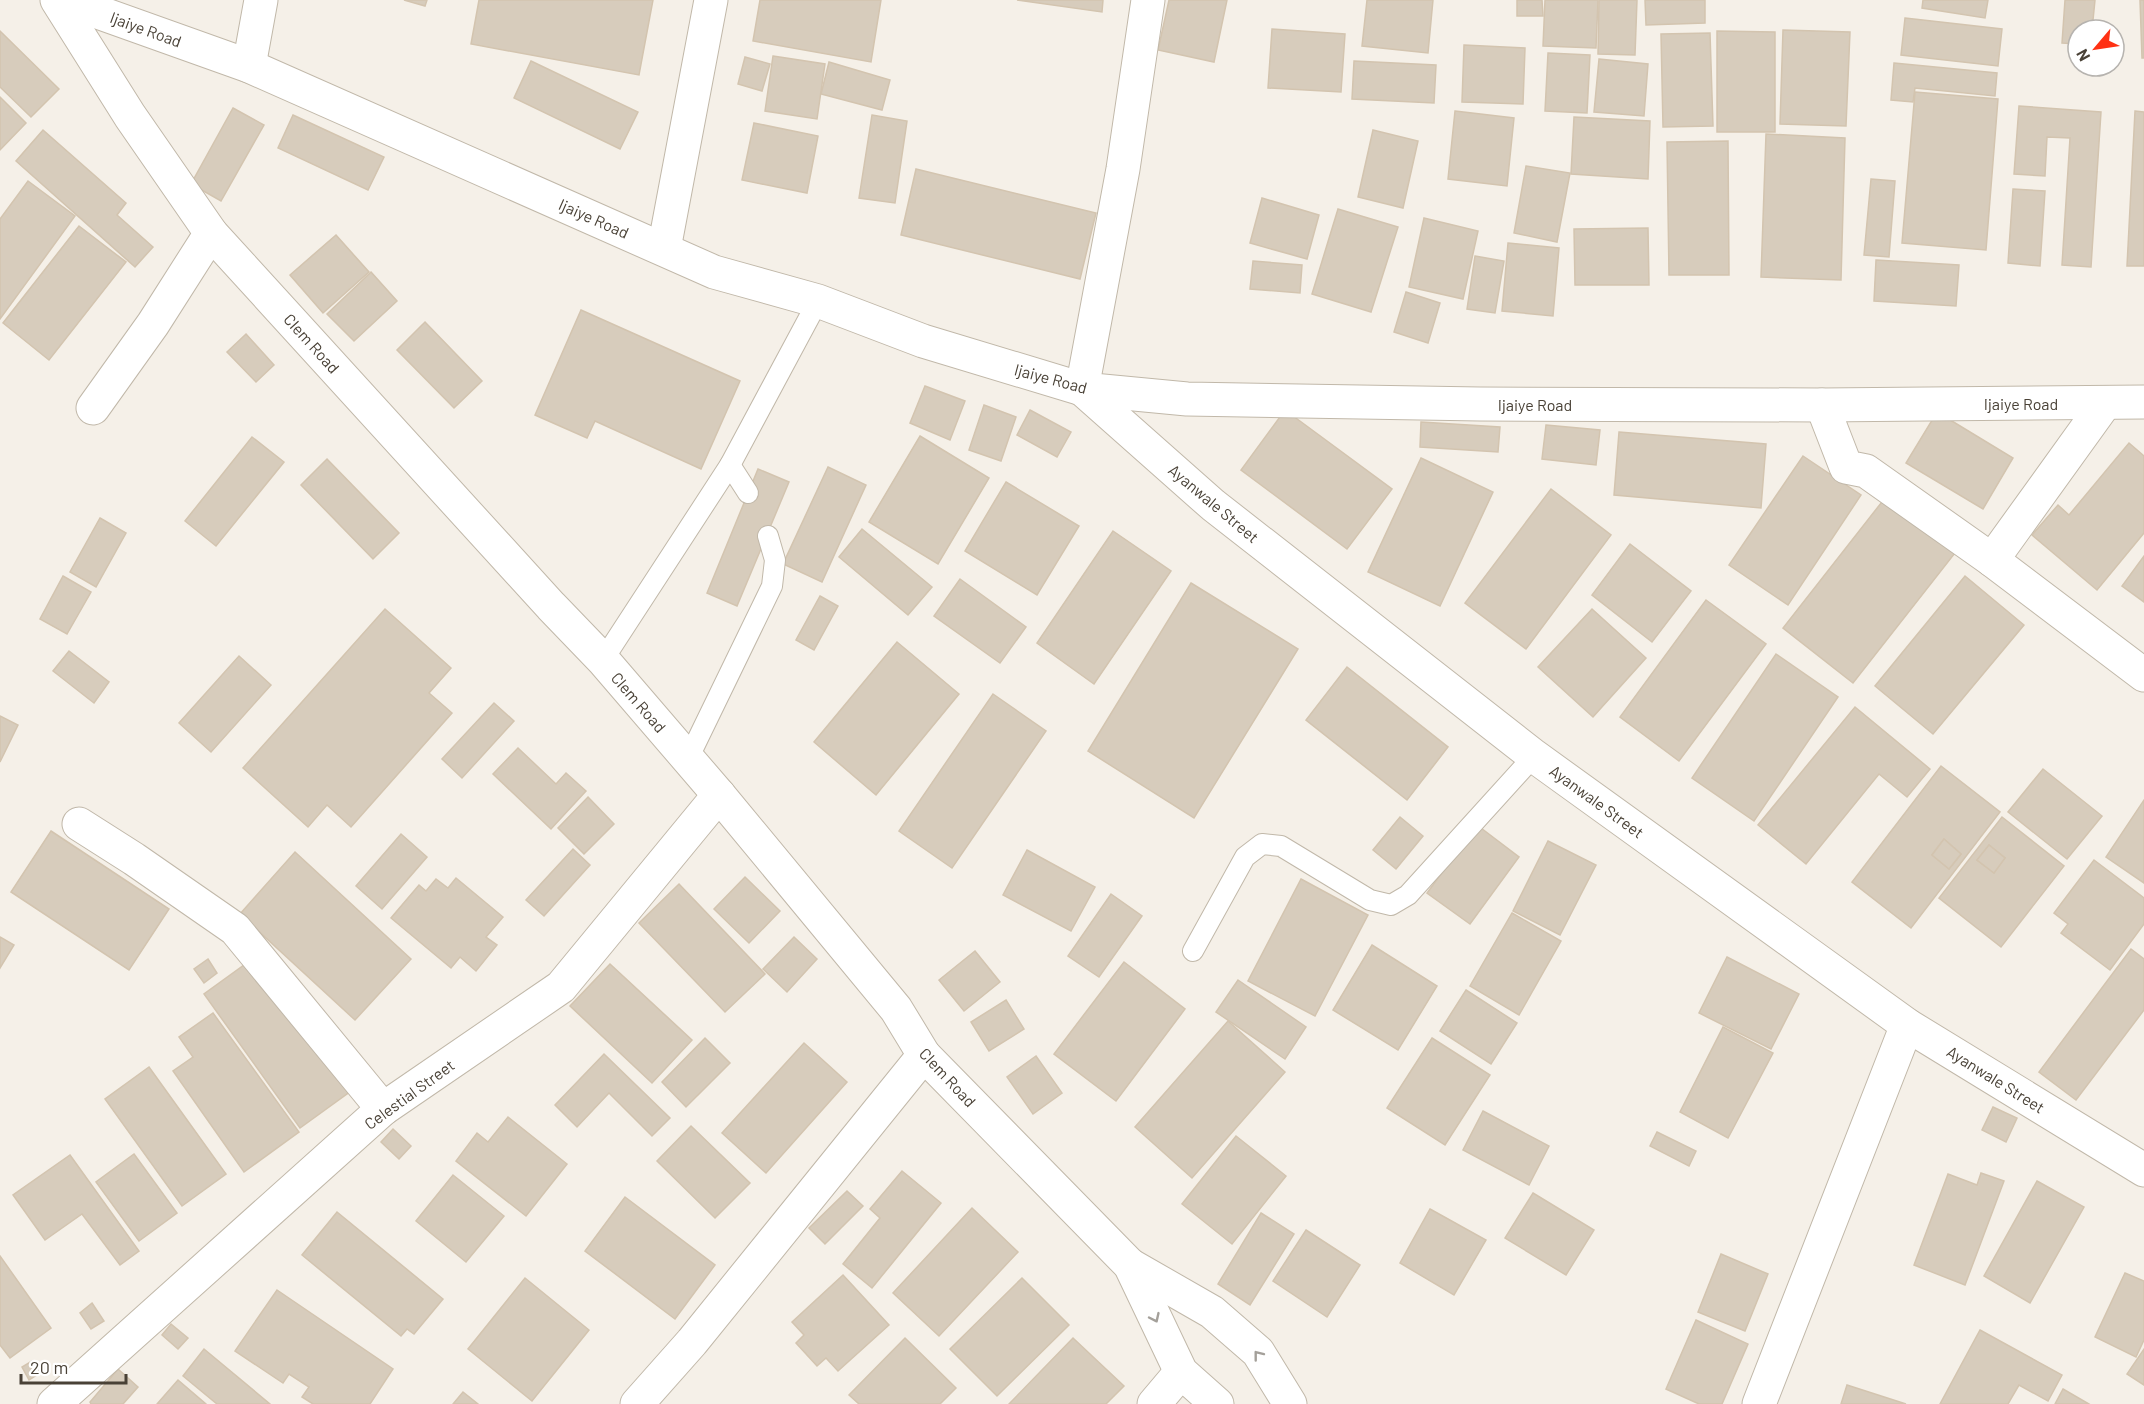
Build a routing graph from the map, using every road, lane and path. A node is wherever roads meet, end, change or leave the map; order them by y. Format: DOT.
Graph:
graph roads {
  1 [pos="57,0"];
  2 [pos="64,0"];
  3 [pos="261,0"];
  4 [pos="711,0"];
  5 [pos="1148,0"];
  6 [pos="249,66"];
  7 [pos="211,233"];
  8 [pos="664,249"];
  9 [pos="818,301"];
  10 [pos="1082,389"];
  11 [pos="2105,402"];
  12 [pos="2144,402"];
  13 [pos="1821,405"];
  14 [pos="93,408"];
  15 [pos="730,465"];
  16 [pos="748,493"];
  17 [pos="768,536"];
  18 [pos="1992,560"];
  19 [pos="603,660"];
  20 [pos="2144,675"];
  21 [pos="1534,756"];
  22 [pos="688,759"];
  23 [pos="719,795"];
  24 [pos="79,824"];
  25 [pos="1193,951"];
  26 [pos="1907,1025"];
  27 [pos="924,1055"];
  28 [pos="383,1109"];
  29 [pos="2144,1170"];
  30 [pos="1130,1265"];
  31 [pos="1181,1372"];
  32 [pos="54,1404"];
  33 [pos="637,1404"];
  34 [pos="1154,1404"];
  35 [pos="1217,1404"];
  36 [pos="1290,1404"];
  37 [pos="1759,1404"];
  1 -- 7 [label="street, Clem Road"];
  2 -- 6 [label="street, Ijaiye Road"];
  3 -- 6 [label="street"];
  4 -- 8 [label="street"];
  5 -- 10 [label="street"];
  6 -- 8 [label="street, Ijaiye Road"];
  7 -- 14 [label="street"];
  7 -- 19 [label="street, Clem Road"];
  8 -- 9 [label="street, Ijaiye Road"];
  9 -- 10 [label="street, Ijaiye Road"];
  9 -- 15 [label="lane"];
  10 -- 13 [label="street, Ijaiye Road"];
  10 -- 21 [label="street, Ayanwale Street"];
  11 -- 12 [label="street, Ijaiye Road"];
  11 -- 13 [label="street, Ijaiye Road"];
  11 -- 18 [label="street"];
  13 -- 18 [label="street"];
  15 -- 16 [label="lane"];
  15 -- 19 [label="lane"];
  17 -- 22 [label="lane"];
  18 -- 20 [label="street"];
  19 -- 22 [label="street, Clem Road"];
  21 -- 25 [label="lane"];
  21 -- 26 [label="street, Ayanwale Street"];
  22 -- 23 [label="street, Clem Road"];
  23 -- 27 [label="street, Clem Road"];
  23 -- 28 [label="street, Celestial Street"];
  24 -- 28 [label="street"];
  26 -- 29 [label="street, Ayanwale Street"];
  26 -- 37 [label="street"];
  27 -- 30 [label="street, Clem Road"];
  27 -- 33 [label="street"];
  28 -- 32 [label="street, Celestial Street"];
  30 -- 31 [label="street, Clem Road, one-way"];
  36 -- 30 [label="street, one-way"];
  31 -- 34 [label="street"];
  31 -- 35 [label="street, Clem Road"];
}
